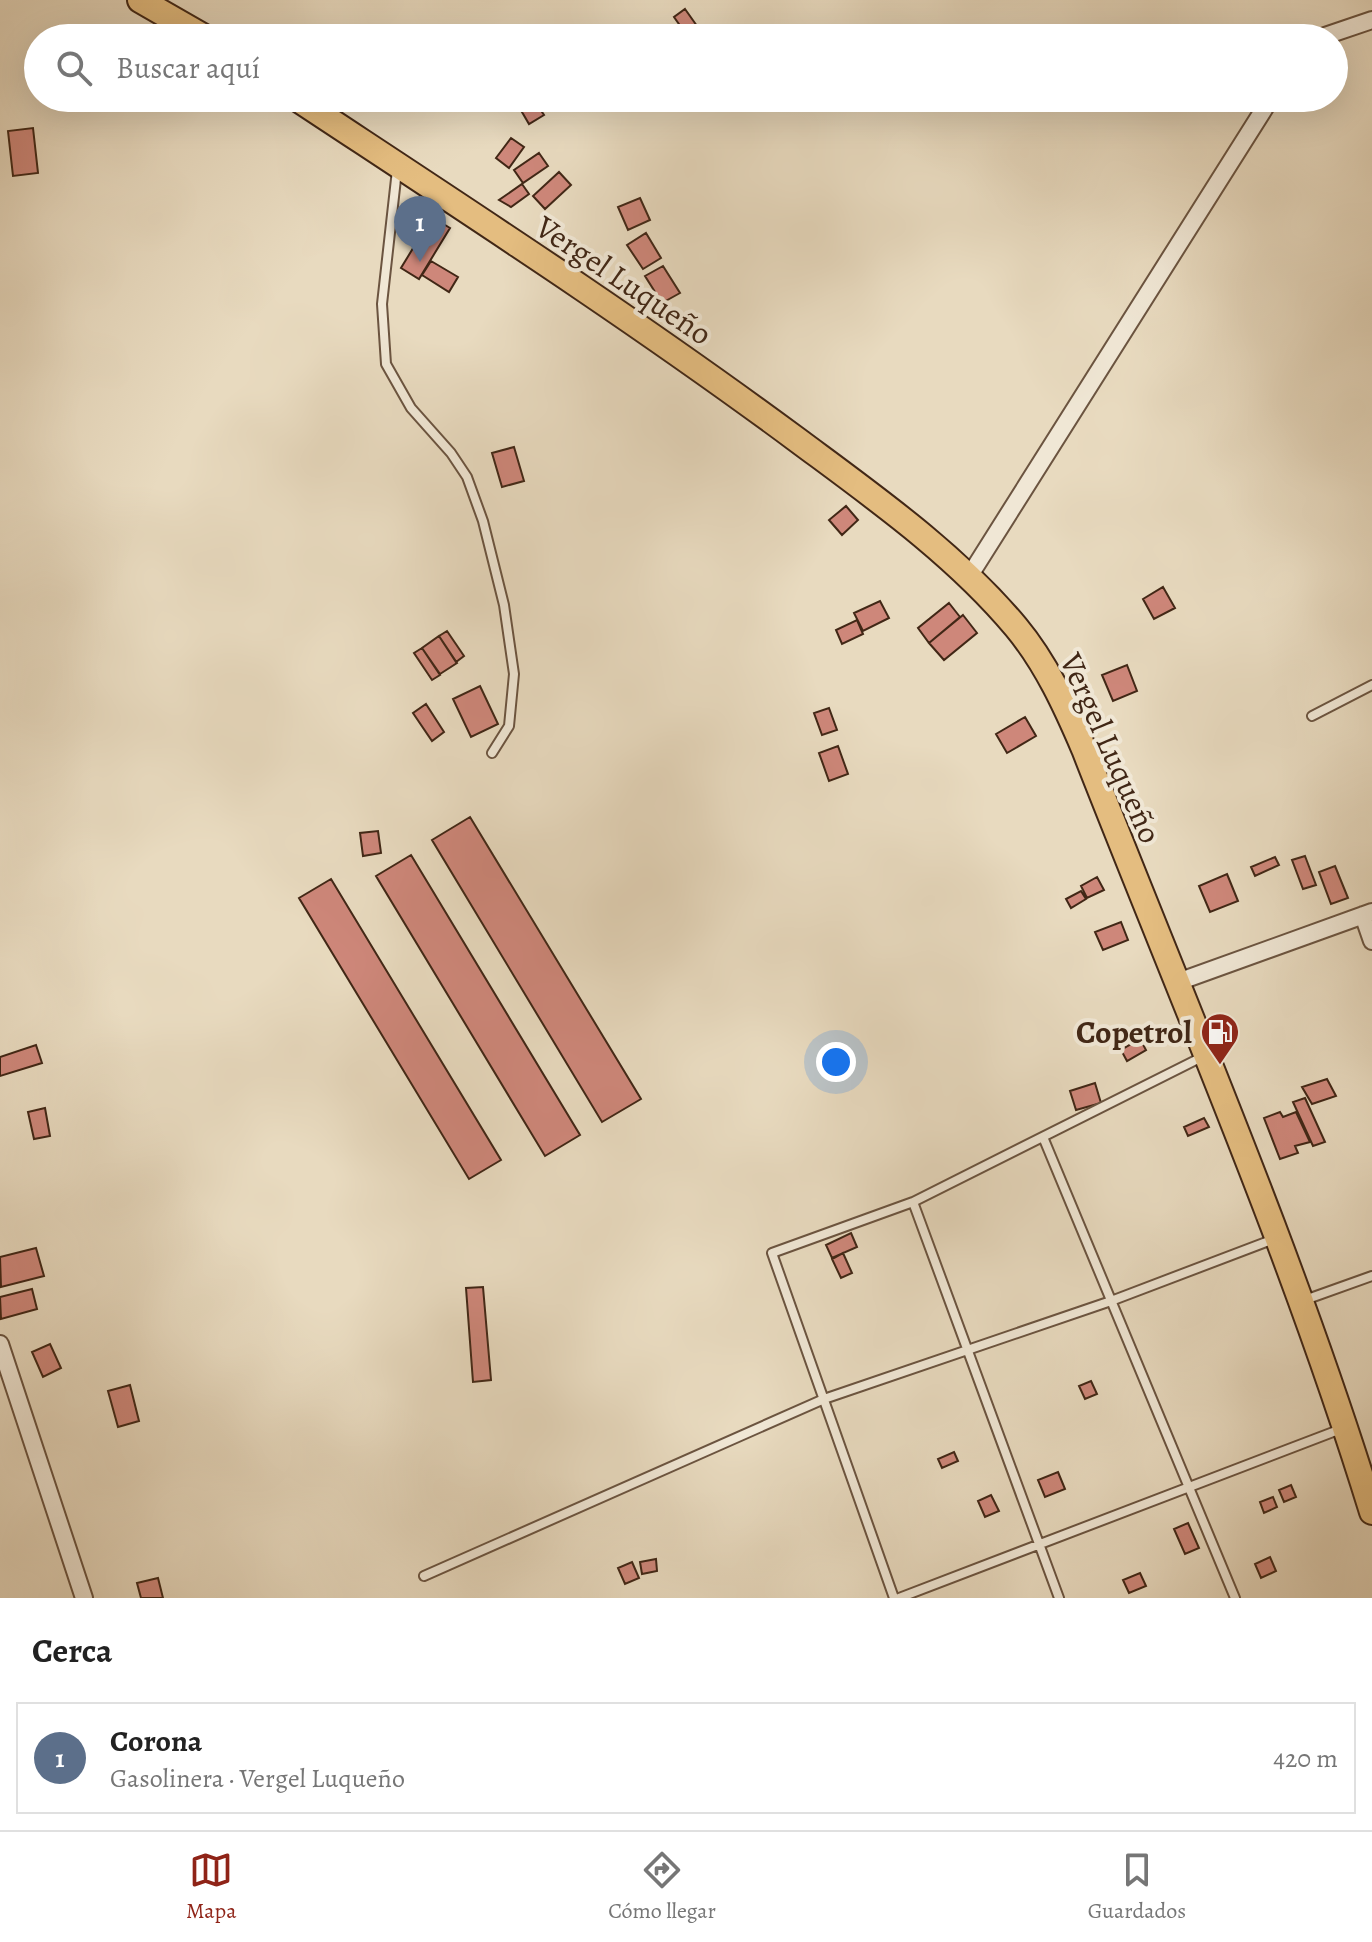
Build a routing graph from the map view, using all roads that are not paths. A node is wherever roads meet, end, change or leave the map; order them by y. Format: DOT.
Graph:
graph roads {
  1 [pos="140,0"];
  2 [pos="1372,20"];
  3 [pos="182,24"];
  4 [pos="1348,28"];
  5 [pos="317,112"];
  6 [pos="1262,112"];
  7 [pos="397,165"];
  8 [pos="970,575"];
  9 [pos="1372,685"];
  10 [pos="1312,716"];
  11 [pos="492,753"];
  12 [pos="1368,914"];
  13 [pos="1372,941"];
  14 [pos="1175,983"];
  15 [pos="1205,1056"];
  16 [pos="1043,1137"];
  17 [pos="913,1202"];
  18 [pos="1279,1237"];
  19 [pos="1372,1276"];
  20 [pos="1111,1301"];
  21 [pos="1301,1301"];
  22 [pos="0,1344"];
  23 [pos="968,1350"];
  24 [pos="824,1399"];
  25 [pos="1346,1427"];
  26 [pos="1189,1488"];
  27 [pos="1372,1512"];
  28 [pos="1040,1544"];
  29 [pos="424,1576"];
  30 [pos="84,1598"];
  31 [pos="897,1598"];
  32 [pos="1059,1598"];
  33 [pos="1235,1598"];
  1 -- 3 [label="main road"];
  2 -- 4 [label="street"];
  5 -- 7 [label="main road, Vergel Luqueño"];
  6 -- 8 [label="street"];
  7 -- 8 [label="main road, Vergel Luqueño"];
  7 -- 11 [label="lane"];
  8 -- 14 [label="main road, Vergel Luqueño"];
  9 -- 10 [label="lane"];
  12 -- 13 [label="street"];
  12 -- 14 [label="street"];
  14 -- 15 [label="main road, Vergel Luqueño"];
  15 -- 16 [label="lane"];
  15 -- 18 [label="main road, Vergel Luqueño"];
  16 -- 17 [label="lane"];
  16 -- 20 [label="lane"];
  17 -- 23 [label="lane"];
  17 -- 24 [label="lane"];
  18 -- 20 [label="lane"];
  18 -- 21 [label="main road, Vergel Luqueño"];
  19 -- 21 [label="lane"];
  20 -- 23 [label="lane"];
  20 -- 26 [label="lane"];
  21 -- 25 [label="main road, Vergel Luqueño"];
  22 -- 30 [label="street"];
  23 -- 24 [label="lane"];
  23 -- 28 [label="lane"];
  24 -- 29 [label="lane"];
  24 -- 31 [label="lane"];
  25 -- 26 [label="lane"];
  25 -- 27 [label="main road, Vergel Luqueño"];
  26 -- 28 [label="lane"];
  26 -- 33 [label="lane"];
  28 -- 31 [label="lane"];
  28 -- 32 [label="lane"];
}
